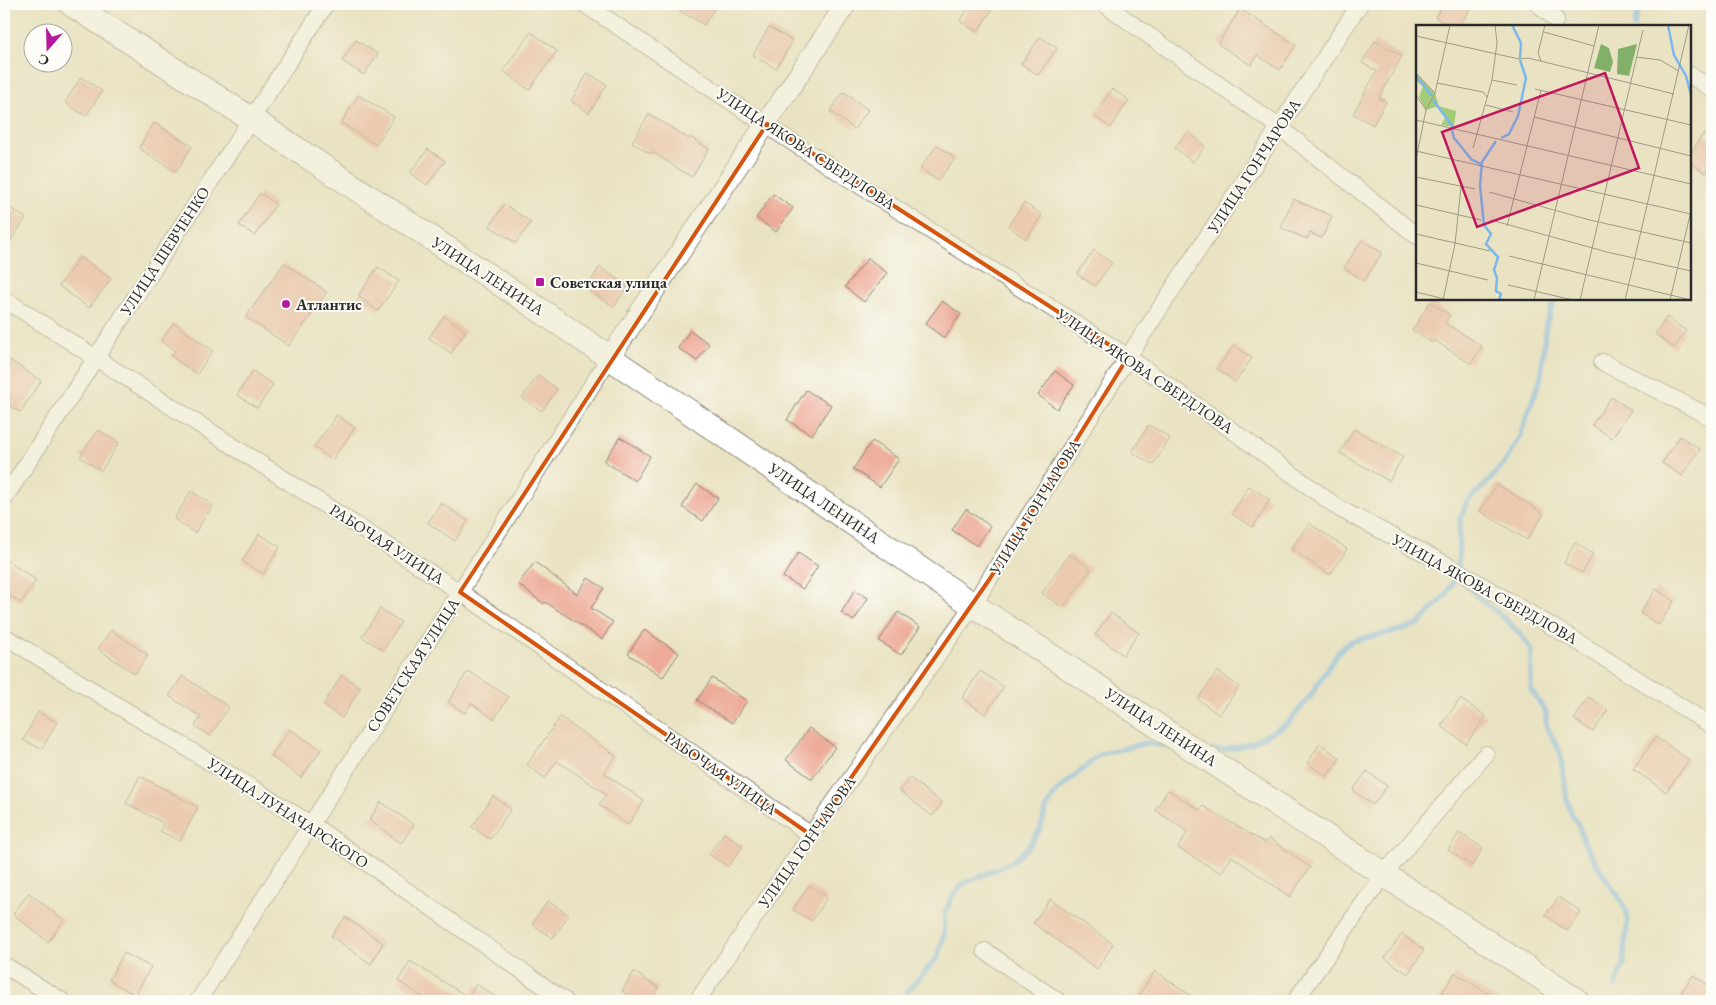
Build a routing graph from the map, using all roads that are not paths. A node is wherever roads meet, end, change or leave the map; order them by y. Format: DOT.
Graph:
graph roads {
  1 [pos="71,4"];
  2 [pos="326,4"];
  3 [pos="584,4"];
  4 [pos="846,4"];
  5 [pos="1104,4"];
  6 [pos="1360,4"];
  7 [pos="1538,4"];
  8 [pos="1556,20"];
  9 [pos="1691,76"];
  10 [pos="1712,89"];
  11 [pos="250,119"];
  12 [pos="767,124"];
  13 [pos="1279,127"];
  14 [pos="1416,235"];
  15 [pos="4,298"];
  16 [pos="1128,357"];
  17 [pos="95,358"];
  18 [pos="610,358"];
  19 [pos="1602,362"];
  20 [pos="1712,418"];
  21 [pos="4,499"];
  22 [pos="460,592"];
  23 [pos="973,605"];
  24 [pos="4,636"];
  25 [pos="1712,726"];
  26 [pos="1486,754"];
  27 [pos="311,824"];
  28 [pos="811,835"];
  29 [pos="1384,874"];
  30 [pos="985,951"];
  31 [pos="4,964"];
  32 [pos="62,1001"];
  33 [pos="198,1001"];
  34 [pos="565,1001"];
  35 [pos="697,1001"];
  36 [pos="1058,1001"];
  37 [pos="1295,1001"];
  38 [pos="1577,1001"];
  1 -- 11 [label="main road, УЛИЦА ЛЕНИНА"];
  2 -- 11 [label="street, УЛИЦА ШЕВЧЕНКО"];
  3 -- 12 [label="street, УЛИЦА ЯКОВА СВЕРДЛОВА"];
  4 -- 12 [label="street, СОВЕТСКАЯ УЛИЦА"];
  5 -- 13 [label="street"];
  6 -- 13 [label="street, УЛИЦА ГОНЧАРОВА"];
  7 -- 8 [label="street"];
  9 -- 10 [label="street"];
  11 -- 17 [label="street, УЛИЦА ШЕВЧЕНКО"];
  11 -- 18 [label="main road, УЛИЦА ЛЕНИНА"];
  12 -- 16 [label="street, УЛИЦА ЯКОВА СВЕРДЛОВА"];
  12 -- 18 [label="street, СОВЕТСКАЯ УЛИЦА"];
  13 -- 14 [label="street"];
  13 -- 16 [label="street, УЛИЦА ГОНЧАРОВА"];
  15 -- 17 [label="street, РАБОЧАЯ УЛИЦА"];
  16 -- 23 [label="street, УЛИЦА ГОНЧАРОВА"];
  16 -- 25 [label="street, УЛИЦА ЯКОВА СВЕРДЛОВА"];
  17 -- 21 [label="street, УЛИЦА ШЕВЧЕНКО"];
  17 -- 22 [label="street, РАБОЧАЯ УЛИЦА"];
  18 -- 22 [label="street, СОВЕТСКАЯ УЛИЦА"];
  18 -- 23 [label="main road, УЛИЦА ЛЕНИНА"];
  19 -- 20 [label="street"];
  22 -- 27 [label="street, СОВЕТСКАЯ УЛИЦА"];
  22 -- 28 [label="street, РАБОЧАЯ УЛИЦА"];
  23 -- 28 [label="street, УЛИЦА ГОНЧАРОВА"];
  23 -- 29 [label="main road, УЛИЦА ЛЕНИНА"];
  24 -- 27 [label="street, УЛИЦА ЛУНАЧАРСКОГО"];
  26 -- 29 [label="street"];
  27 -- 33 [label="street, СОВЕТСКАЯ УЛИЦА"];
  27 -- 34 [label="street, УЛИЦА ЛУНАЧАРСКОГО"];
  28 -- 35 [label="street, УЛИЦА ГОНЧАРОВА"];
  29 -- 37 [label="street"];
  29 -- 38 [label="main road, УЛИЦА ЛЕНИНА"];
  30 -- 36 [label="street"];
  31 -- 32 [label="street"];
}
